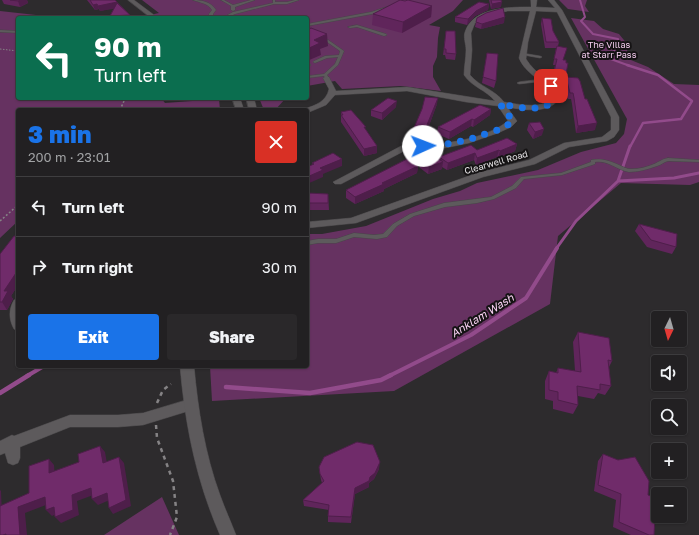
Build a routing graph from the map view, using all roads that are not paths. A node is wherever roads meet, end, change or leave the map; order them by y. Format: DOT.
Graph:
graph roads {
  1 [pos="131,0"];
  2 [pos="194,0"];
  3 [pos="222,0"];
  4 [pos="254,0"];
  5 [pos="298,0"];
  6 [pos="534,0"];
  7 [pos="551,0"];
  8 [pos="274,1"];
  9 [pos="233,6"];
  10 [pos="393,7"];
  11 [pos="534,8"];
  12 [pos="559,10"];
  13 [pos="234,13"];
  14 [pos="152,16"];
  15 [pos="211,16"];
  16 [pos="228,16"];
  17 [pos="309,25"];
  18 [pos="350,27"];
  19 [pos="0,31"];
  20 [pos="16,32"];
  21 [pos="385,34"];
  22 [pos="320,35"];
  23 [pos="523,54"];
  24 [pos="340,56"];
  25 [pos="540,57"];
  26 [pos="315,62"];
  27 [pos="309,76"];
  28 [pos="326,77"];
  29 [pos="544,80"];
  30 [pos="519,83"];
  31 [pos="333,93"];
  32 [pos="500,104"];
  33 [pos="309,110"];
  34 [pos="699,161"];
  35 [pos="338,182"];
  36 [pos="309,225"];
  37 [pos="309,242"];
  38 [pos="187,368"];
  39 [pos="190,405"];
  40 [pos="6,445"];
  41 [pos="13,458"];
  42 [pos="228,535"];
  1 -- 14 [label="street"];
  2 -- 15 [label="lane"];
  3 -- 9 [label="lane"];
  4 -- 9 [label="lane"];
  5 -- 8 [label="lane"];
  6 -- 11 [label="street"];
  7 -- 12 [label="street, Clearwell Road"];
  8 -- 13 [label="lane"];
  9 -- 13 [label="lane"];
  10 -- 17 [label="lane"];
  11 -- 12 [label="street"];
  11 -- 23 [label="street"];
  11 -- 32 [label="street"];
  12 -- 36 [label="street, Clearwell Road"];
  13 -- 16 [label="lane"];
  18 -- 21 [label="lane"];
  19 -- 20 [label="lane"];
  22 -- 24 [label="lane"];
  23 -- 25 [label="lane"];
  23 -- 29 [label="street"];
  24 -- 26 [label="lane"];
  24 -- 28 [label="lane"];
  27 -- 28 [label="lane"];
  28 -- 31 [label="street"];
  29 -- 30 [label="lane"];
  29 -- 32 [label="street"];
  31 -- 32 [label="street"];
  31 -- 33 [label="street"];
  32 -- 35 [label="street"];
  34 -- 37 [label="lane"];
  38 -- 39 [label="street"];
  39 -- 40 [label="street"];
  39 -- 42 [label="street"];
  40 -- 41 [label="street"];
}
